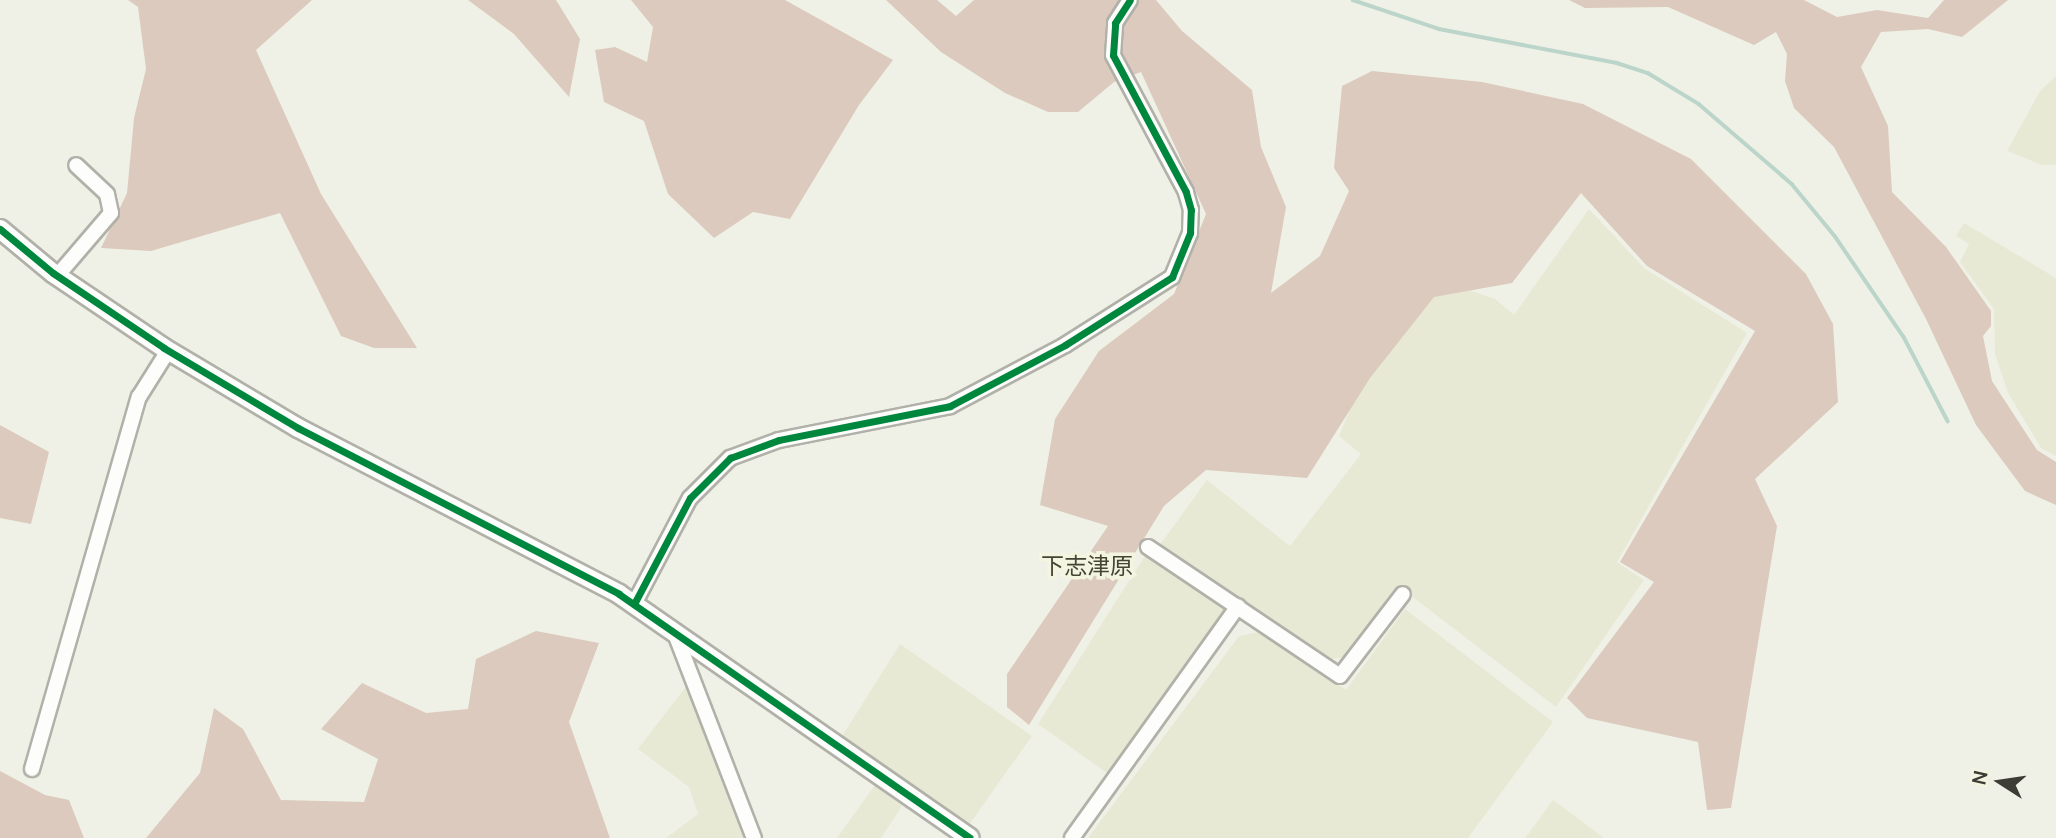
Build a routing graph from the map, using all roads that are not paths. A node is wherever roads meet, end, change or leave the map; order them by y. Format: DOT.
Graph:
graph roads {
  1 [pos="1130,0"];
  2 [pos="76,165"];
  3 [pos="0,229"];
  4 [pos="57,276"];
  5 [pos="168,351"];
  6 [pos="1148,547"];
  7 [pos="1403,594"];
  8 [pos="634,604"];
  9 [pos="1238,606"];
  10 [pos="674,631"];
  11 [pos="32,769"];
  12 [pos="754,838"];
  13 [pos="970,838"];
  14 [pos="1072,838"];
  1 -- 8 [label="street"];
  2 -- 4 [label="street"];
  3 -- 4 [label="street"];
  4 -- 5 [label="street"];
  5 -- 8 [label="street"];
  5 -- 11 [label="street"];
  6 -- 9 [label="street"];
  7 -- 9 [label="street"];
  8 -- 10 [label="street"];
  9 -- 14 [label="street"];
  10 -- 12 [label="street"];
  10 -- 13 [label="street"];
}
